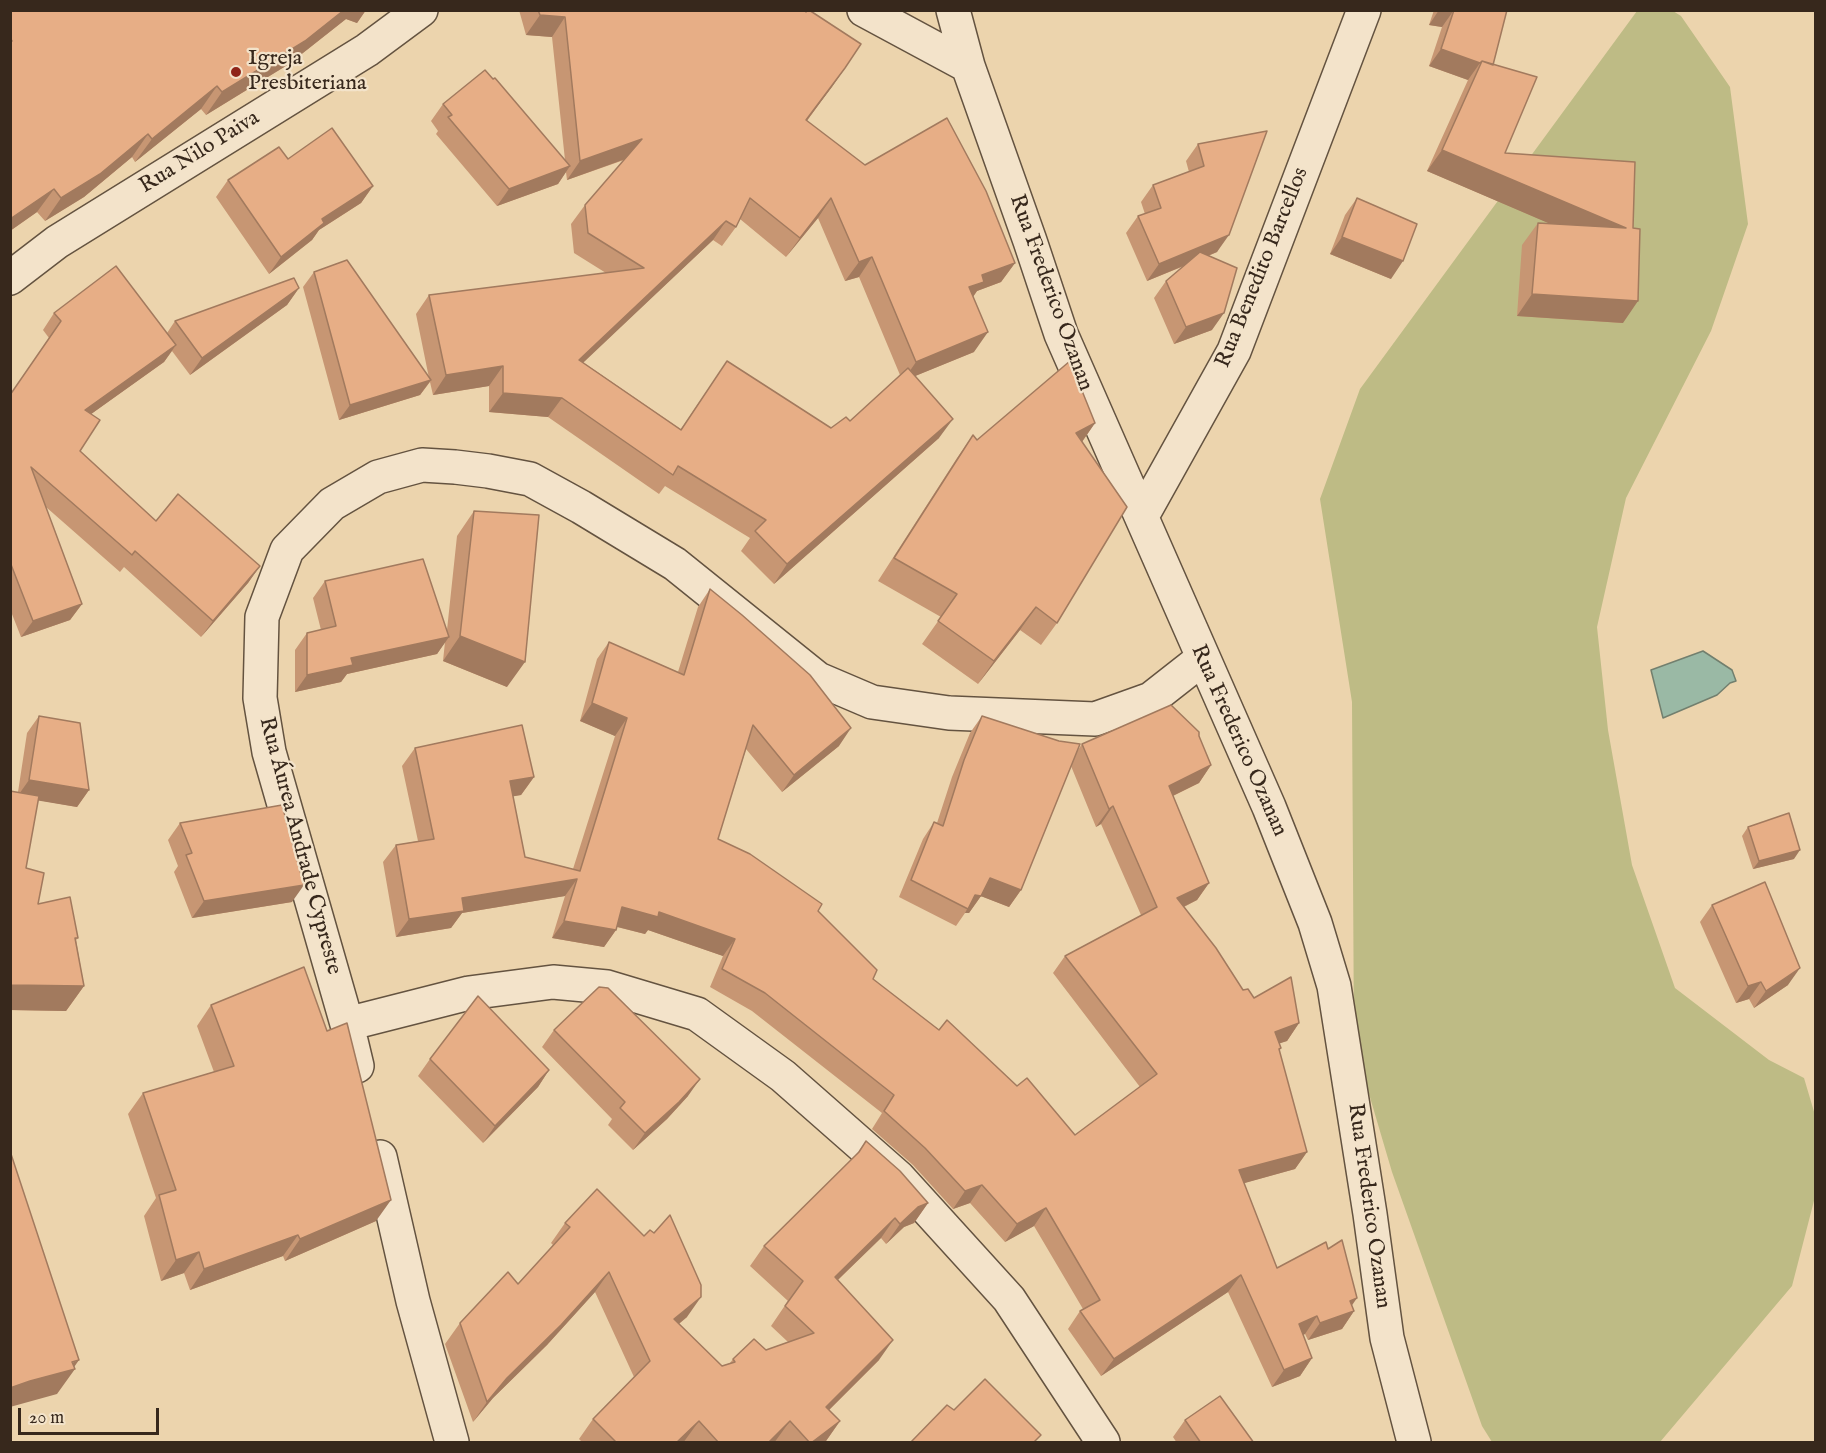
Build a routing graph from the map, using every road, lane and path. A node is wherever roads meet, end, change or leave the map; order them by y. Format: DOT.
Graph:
graph roads {
  1 [pos="421,10"];
  2 [pos="953,10"];
  3 [pos="1364,10"];
  4 [pos="868,13"];
  5 [pos="968,66"];
  6 [pos="10,278"];
  7 [pos="1142,516"];
  8 [pos="1202,658"];
  9 [pos="347,1024"];
  10 [pos="364,1094"];
  11 [pos="372,1125"];
  12 [pos="452,1443"];
  13 [pos="1103,1443"];
  14 [pos="1414,1443"];
  1 -- 6 [label="street, Rua Nilo Paiva"];
  2 -- 5 [label="street, Rua Frederico Ozanan"];
  3 -- 7 [label="street, Rua Benedito Barcellos"];
  4 -- 5 [label="street"];
  5 -- 7 [label="street, Rua Frederico Ozanan"];
  7 -- 8 [label="street, Rua Frederico Ozanan"];
  8 -- 9 [label="street, Rua Áurea Andrade Cypreste"];
  8 -- 14 [label="street, Rua Frederico Ozanan"];
  9 -- 10 [label="street, Rua Áurea Andrade Cypreste"];
  9 -- 13 [label="street"];
  11 -- 12 [label="street"];
}
